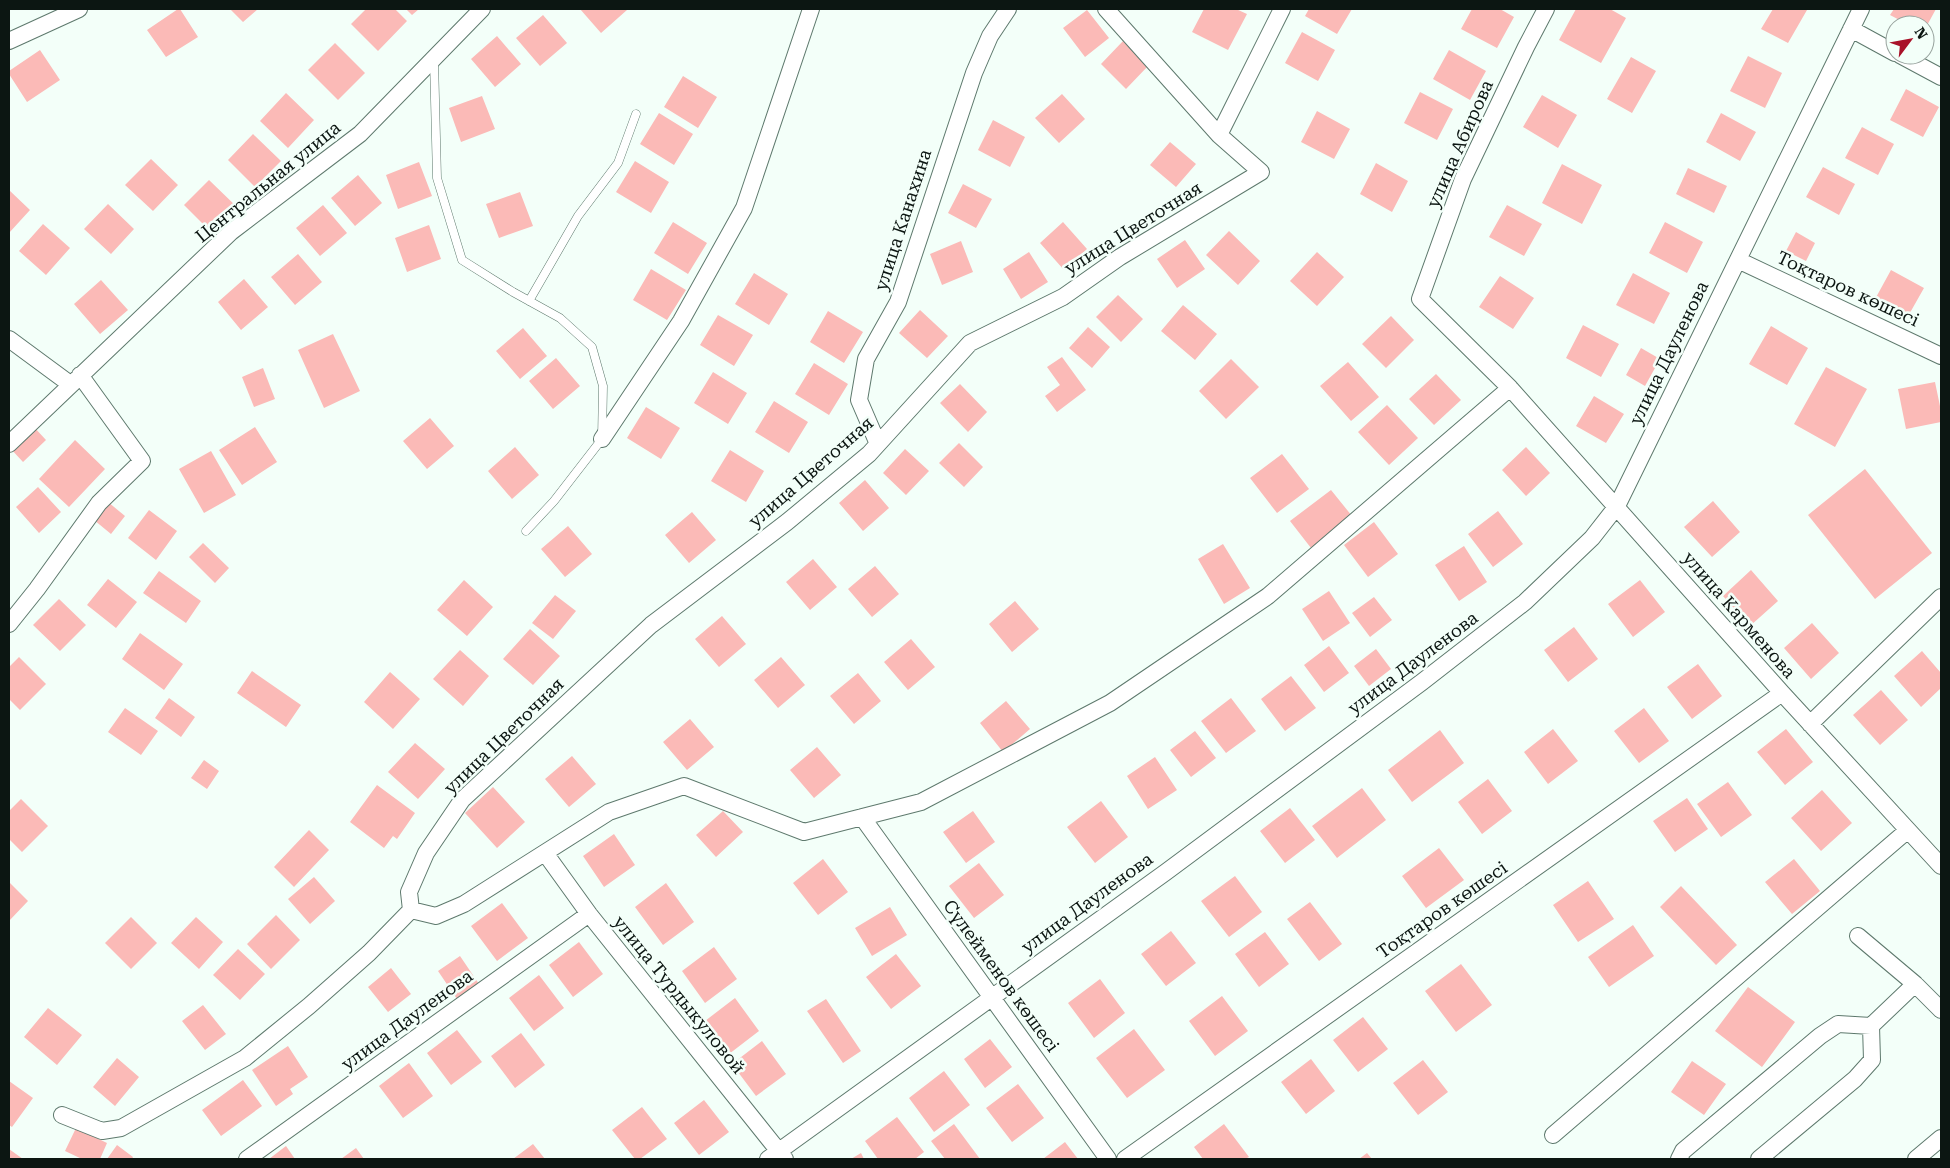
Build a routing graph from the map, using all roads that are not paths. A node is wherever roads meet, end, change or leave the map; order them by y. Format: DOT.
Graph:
graph roads {
  1 [pos="79,9"];
  2 [pos="482,9"];
  3 [pos="812,9"];
  4 [pos="1008,9"];
  5 [pos="1106,9"];
  6 [pos="1282,9"];
  7 [pos="1546,9"];
  8 [pos="1861,9"];
  9 [pos="1851,29"];
  10 [pos="9,40"];
  11 [pos="1885,48"];
  12 [pos="434,58"];
  13 [pos="1919,65"];
  14 [pos="1941,77"];
  15 [pos="636,114"];
  16 [pos="1219,135"];
  17 [pos="1738,260"];
  18 [pos="1420,299"];
  19 [pos="529,301"];
  20 [pos="9,339"];
  21 [pos="1941,356"];
  22 [pos="75,380"];
  23 [pos="1510,388"];
  24 [pos="602,439"];
  25 [pos="9,444"];
  26 [pos="878,444"];
  27 [pos="1617,506"];
  28 [pos="526,531"];
  29 [pos="1941,597"];
  30 [pos="9,624"];
  31 [pos="1782,693"];
  32 [pos="1810,724"];
  33 [pos="862,817"];
  34 [pos="1908,830"];
  35 [pos="545,853"];
  36 [pos="1941,866"];
  37 [pos="411,910"];
  38 [pos="589,914"];
  39 [pos="1858,936"];
  40 [pos="1916,984"];
  41 [pos="991,997"];
  42 [pos="1941,1010"];
  43 [pos="1871,1026"];
  44 [pos="62,1115"];
  45 [pos="1553,1135"];
  46 [pos="1941,1138"];
  47 [pos="777,1157"];
  48 [pos="247,1159"];
  49 [pos="1108,1159"];
  50 [pos="1125,1159"];
  51 [pos="1679,1159"];
  52 [pos="1759,1159"];
  53 [pos="1916,1159"];
  1 -- 10 [label="street"];
  2 -- 12 [label="street, Центральная улица"];
  3 -- 24 [label="street"];
  4 -- 26 [label="street, улица Канахина"];
  5 -- 16 [label="street"];
  6 -- 16 [label="street"];
  7 -- 18 [label="street, улица Абирова"];
  8 -- 9 [label="street, улица Дауленова"];
  9 -- 11 [label="street"];
  9 -- 17 [label="street, улица Дауленова"];
  12 -- 19 [label="lane"];
  12 -- 22 [label="street, Центральная улица"];
  13 -- 14 [label="street"];
  15 -- 19 [label="lane"];
  16 -- 26 [label="street, улица Цветочная"];
  17 -- 21 [label="street, Тоқтаров көшесі"];
  17 -- 27 [label="street, улица Дауленова"];
  18 -- 23 [label="street, улица Карменова"];
  19 -- 24 [label="lane"];
  20 -- 22 [label="street"];
  22 -- 25 [label="street, Центральная улица"];
  22 -- 30 [label="street"];
  23 -- 27 [label="street, улица Карменова"];
  23 -- 33 [label="street"];
  24 -- 28 [label="lane"];
  26 -- 37 [label="street, улица Цветочная"];
  27 -- 31 [label="street, улица Карменова"];
  27 -- 41 [label="street, улица Дауленова"];
  29 -- 32 [label="street"];
  31 -- 32 [label="street, улица Карменова"];
  31 -- 50 [label="street, Тоқтаров көшесі"];
  32 -- 34 [label="street, улица Карменова"];
  33 -- 35 [label="street"];
  33 -- 41 [label="street, Сүлейменов көшесі"];
  34 -- 36 [label="street, улица Карменова"];
  34 -- 45 [label="street"];
  35 -- 37 [label="street"];
  35 -- 38 [label="street, улица Турдыкуловой"];
  37 -- 44 [label="street"];
  38 -- 47 [label="street, улица Турдыкуловой"];
  38 -- 48 [label="street, улица Дауленова"];
  39 -- 40 [label="street"];
  40 -- 42 [label="street"];
  40 -- 43 [label="street"];
  41 -- 47 [label="street, улица Дауленова"];
  41 -- 49 [label="street, Сүлейменов көшесі"];
  43 -- 51 [label="street"];
  43 -- 52 [label="street"];
  46 -- 53 [label="street"];
}
